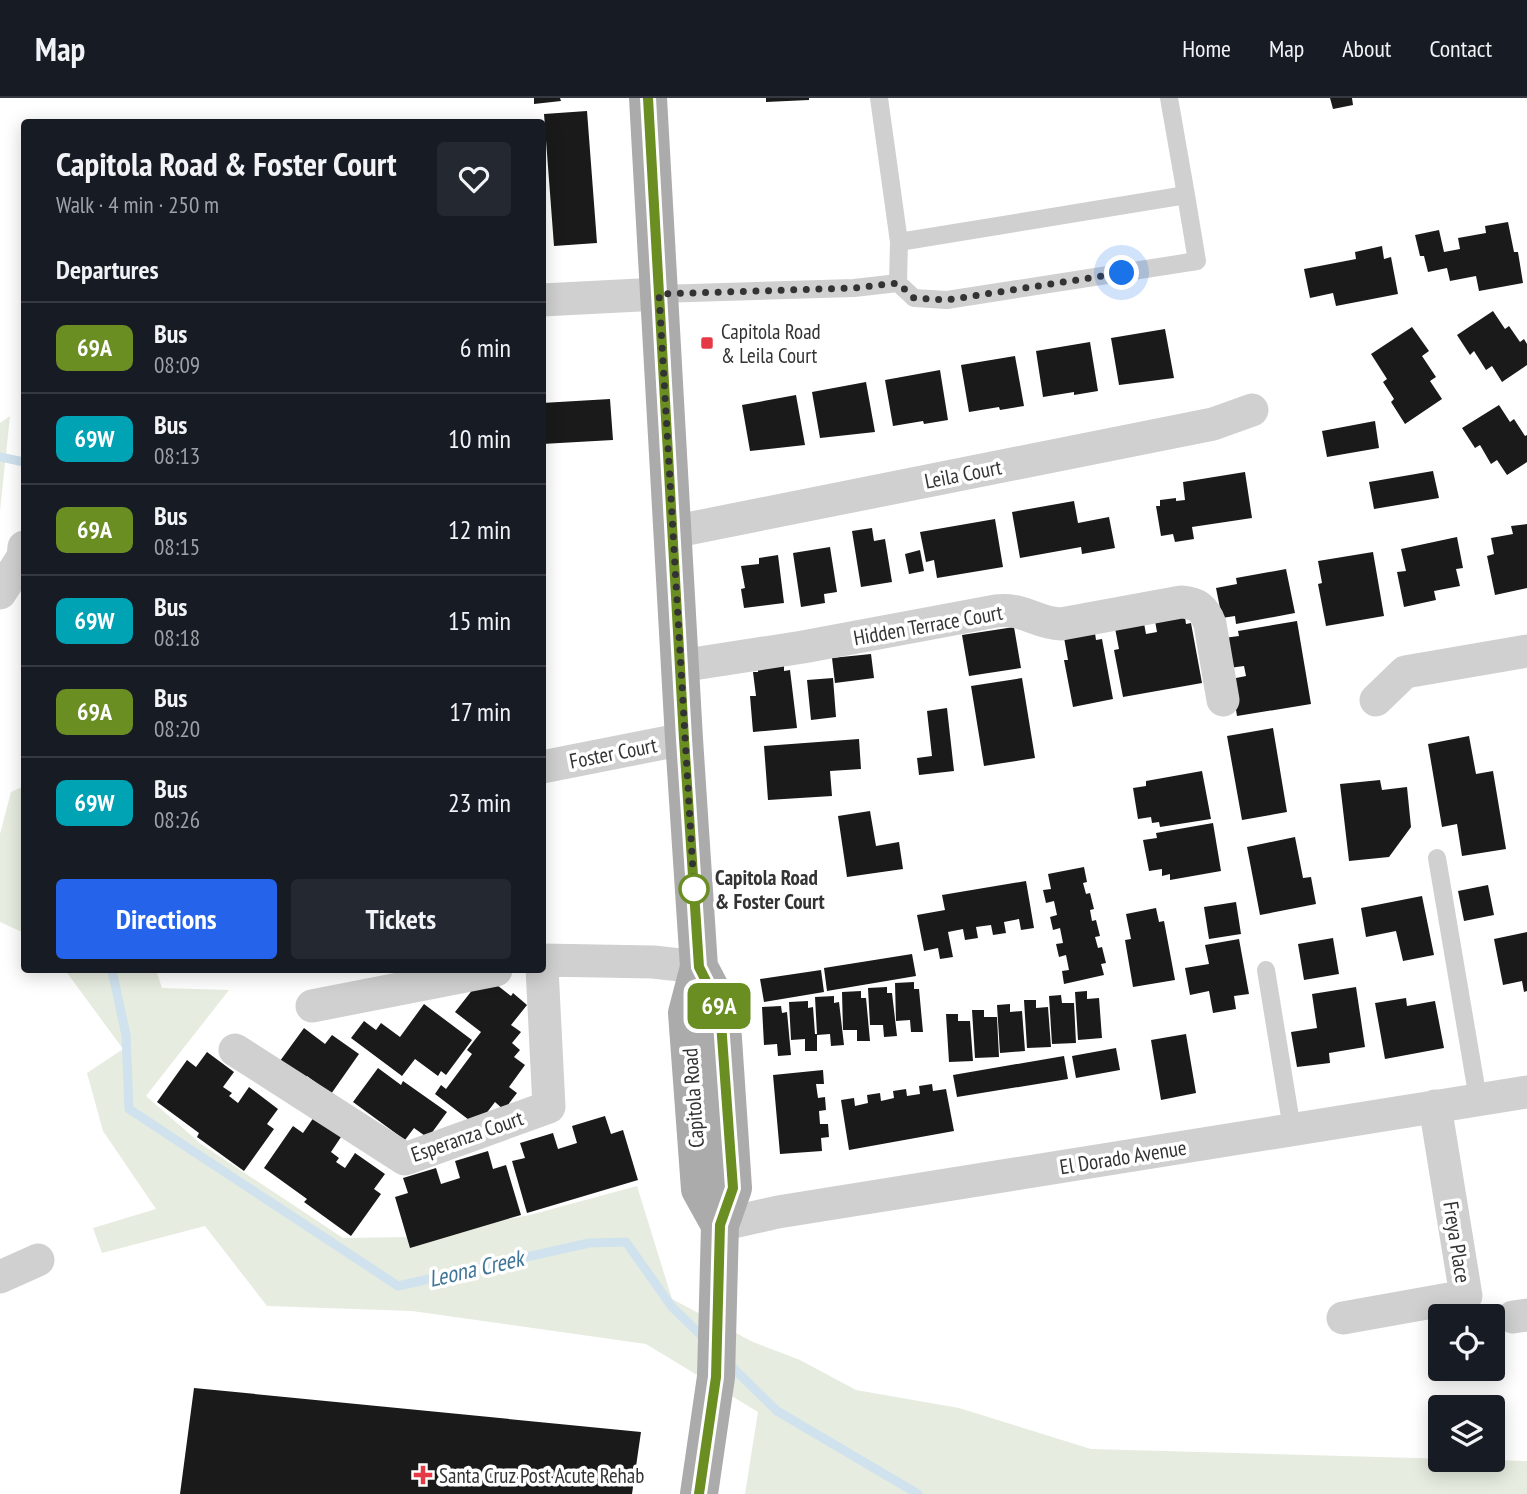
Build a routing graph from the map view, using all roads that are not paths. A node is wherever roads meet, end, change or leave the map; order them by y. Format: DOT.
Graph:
graph roads {
  1 [pos="648,98"];
  2 [pos="879,98"];
  3 [pos="1169,98"];
  4 [pos="1186,195"];
  5 [pos="899,242"];
  6 [pos="898,283"];
  7 [pos="659,294"];
  8 [pos="546,300"];
  9 [pos="1252,410"];
  10 [pos="673,532"];
  11 [pos="21,560"];
  12 [pos="0,593"];
  13 [pos="1527,651"];
  14 [pos="680,666"];
  15 [pos="1223,700"];
  16 [pos="1376,701"];
  17 [pos="684,739"];
  18 [pos="546,766"];
  19 [pos="1437,858"];
  20 [pos="546,960"];
  21 [pos="699,967"];
  22 [pos="1266,970"];
  23 [pos="481,973"];
  24 [pos="542,973"];
  25 [pos="312,1006"];
  26 [pos="235,1050"];
  27 [pos="1527,1092"];
  28 [pos="1478,1099"];
  29 [pos="1435,1106"];
  30 [pos="1292,1129"];
  31 [pos="720,1225"];
  32 [pos="38,1260"];
  33 [pos="0,1277"];
  34 [pos="1343,1318"];
  35 [pos="699,1494"];
  1 -- 7 [label="main road, Capitola Road"];
  2 -- 5 [label="lane"];
  3 -- 4 [label="lane"];
  4 -- 5 [label="lane"];
  4 -- 6 [label="lane"];
  5 -- 6 [label="lane"];
  6 -- 7 [label="lane"];
  7 -- 8 [label="street"];
  7 -- 10 [label="main road, Capitola Road"];
  9 -- 10 [label="street, Leila Court"];
  10 -- 14 [label="main road, Capitola Road"];
  11 -- 12 [label="street"];
  13 -- 16 [label="street"];
  14 -- 15 [label="street, Hidden Terrace Court"];
  14 -- 17 [label="main road, Capitola Road"];
  17 -- 18 [label="street, Foster Court"];
  17 -- 21 [label="main road, Capitola Road"];
  19 -- 28 [label="lane"];
  20 -- 21 [label="street"];
  21 -- 31 [label="main road, Capitola Road"];
  22 -- 30 [label="lane"];
  23 -- 25 [label="street"];
  24 -- 26 [label="street, Esperanza Court"];
  27 -- 28 [label="street, El Dorado Avenue"];
  28 -- 29 [label="street, El Dorado Avenue"];
  29 -- 30 [label="street, El Dorado Avenue"];
  29 -- 34 [label="street, Freya Place"];
  30 -- 31 [label="street, El Dorado Avenue"];
  31 -- 35 [label="main road, Capitola Road"];
  32 -- 33 [label="street"];
}
